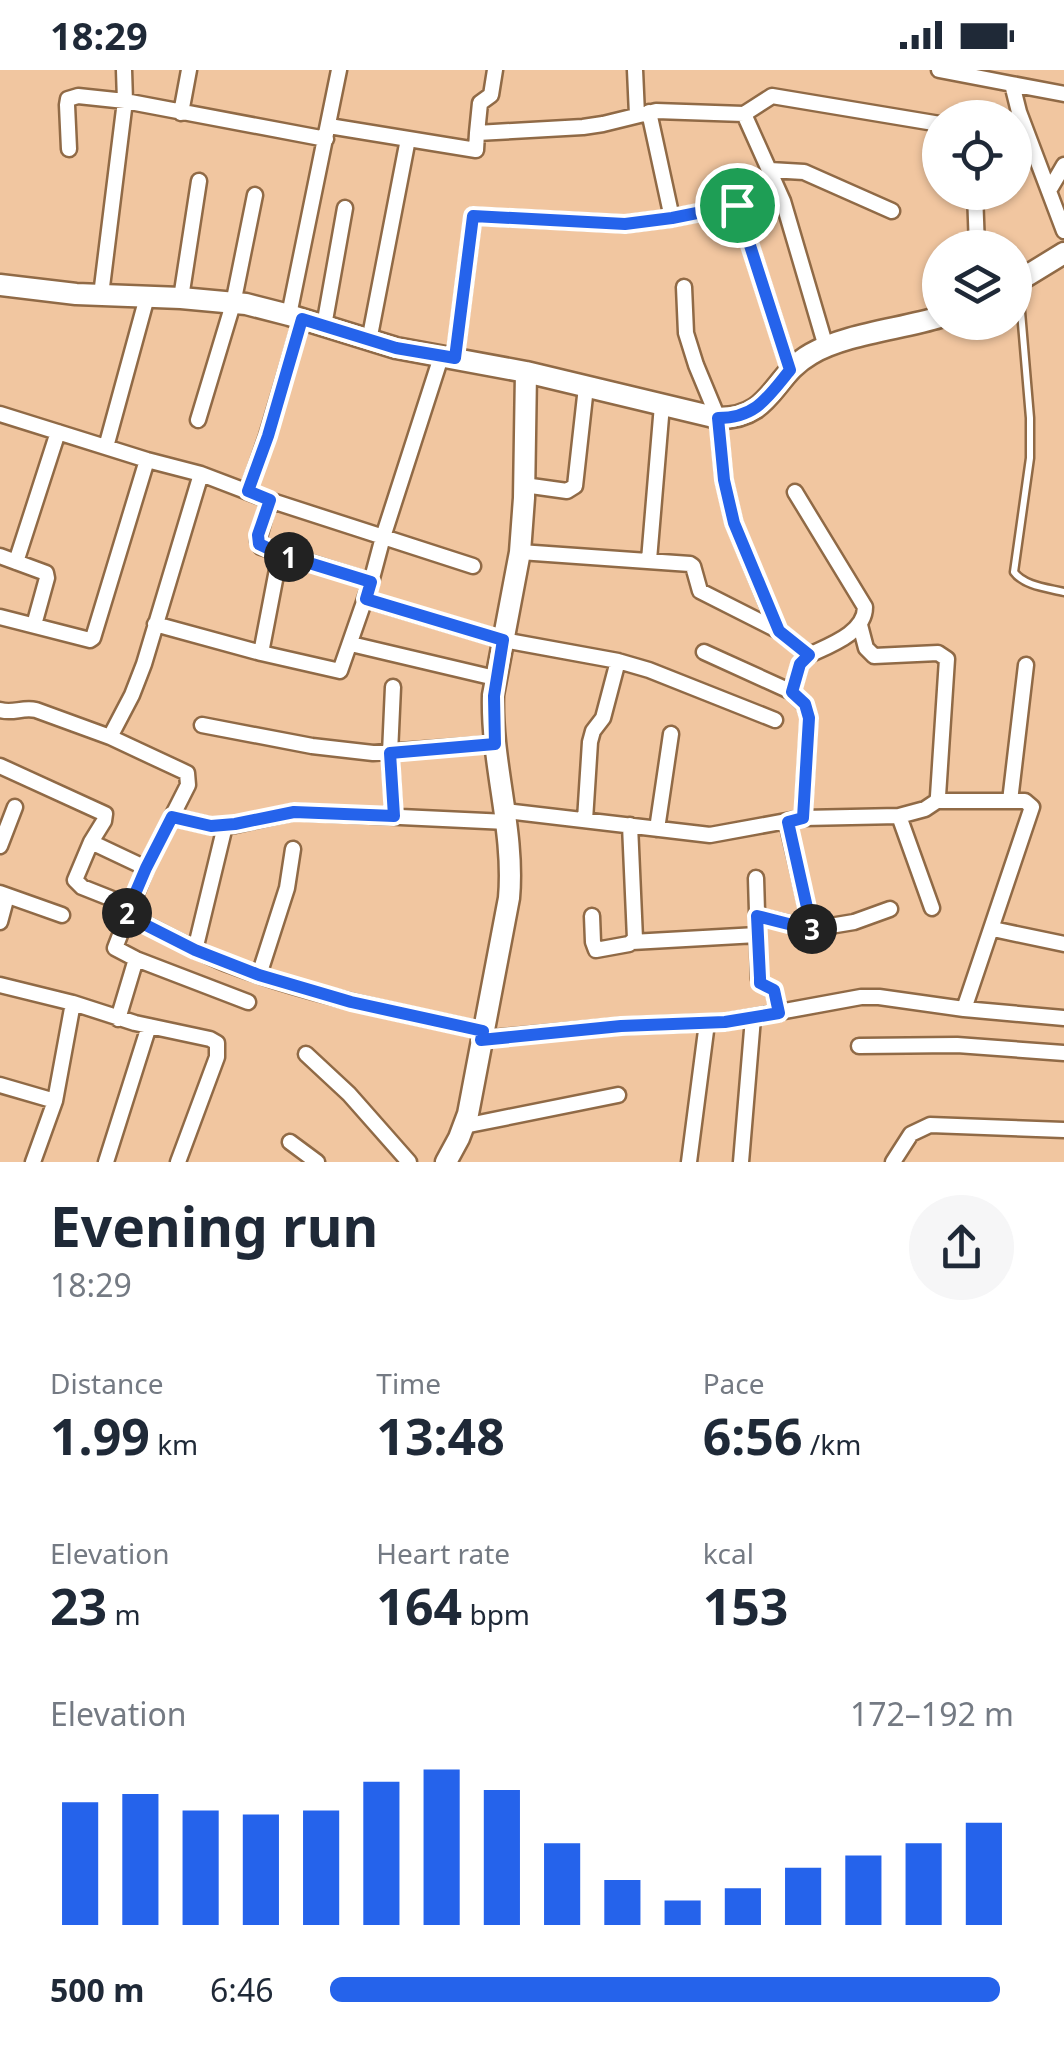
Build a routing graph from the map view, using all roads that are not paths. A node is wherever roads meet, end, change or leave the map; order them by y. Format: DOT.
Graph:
graph roads {
  1 [pos="124,70"];
  2 [pos="189,70"];
  3 [pos="339,70"];
  4 [pos="495,70"];
  5 [pos="635,70"];
  6 [pos="939,70"];
  7 [pos="971,72"];
  8 [pos="1012,84"];
  9 [pos="1064,94"];
  10 [pos="1016,100"];
  11 [pos="125,101"];
  12 [pos="181,113"];
  13 [pos="643,114"];
  14 [pos="744,114"];
  15 [pos="922,121"];
  16 [pos="328,132"];
  17 [pos="477,134"];
  18 [pos="408,139"];
  19 [pos="69,150"];
  20 [pos="1032,156"];
  21 [pos="1064,165"];
  22 [pos="770,170"];
  23 [pos="199,182"];
  24 [pos="1050,189"];
  25 [pos="256,195"];
  26 [pos="784,201"];
  27 [pos="737,205"];
  28 [pos="346,208"];
  29 [pos="892,211"];
  30 [pos="672,218"];
  31 [pos="1064,231"];
  32 [pos="1064,253"];
  33 [pos="1032,272"];
  34 [pos="0,285"];
  35 [pos="684,286"];
  36 [pos="101,296"];
  37 [pos="148,297"];
  38 [pos="180,298"];
  39 [pos="233,304"];
  40 [pos="296,317"];
  41 [pos="922,323"];
  42 [pos="324,326"];
  43 [pos="369,340"];
  44 [pos="1022,340"];
  45 [pos="826,347"];
  46 [pos="448,358"];
  47 [pos="790,370"];
  48 [pos="526,372"];
  49 [pos="586,386"];
  50 [pos="662,405"];
  51 [pos="0,414"];
  52 [pos="718,418"];
  53 [pos="198,420"];
  54 [pos="58,432"];
  55 [pos="106,447"];
  56 [pos="148,460"];
  57 [pos="201,474"];
  58 [pos="524,485"];
  59 [pos="248,491"];
  60 [pos="795,492"];
  61 [pos="270,500"];
  62 [pos="383,537"];
  63 [pos="520,552"];
  64 [pos="280,554"];
  65 [pos="0,556"];
  66 [pos="649,560"];
  67 [pos="16,562"];
  68 [pos="473,566"];
  69 [pos="371,582"];
  70 [pos="1064,592"];
  71 [pos="366,599"];
  72 [pos="0,617"];
  73 [pos="155,624"];
  74 [pos="860,625"];
  75 [pos="34,626"];
  76 [pos="779,631"];
  77 [pos="503,640"];
  78 [pos="351,644"];
  79 [pos="704,652"];
  80 [pos="261,653"];
  81 [pos="809,655"];
  82 [pos="618,660"];
  83 [pos="1026,665"];
  84 [pos="495,678"];
  85 [pos="392,687"];
  86 [pos="792,692"];
  87 [pos="0,710"];
  88 [pos="774,720"];
  89 [pos="202,726"];
  90 [pos="671,734"];
  91 [pos="110,737"];
  92 [pos="495,744"];
  93 [pos="390,753"];
  94 [pos="0,766"];
  95 [pos="1010,801"];
  96 [pos="936,802"];
  97 [pos="15,808"];
  98 [pos="394,816"];
  99 [pos="899,816"];
  100 [pos="172,817"];
  101 [pos="507,817"];
  102 [pos="585,820"];
  103 [pos="795,820"];
  104 [pos="630,825"];
  105 [pos="226,826"];
  106 [pos="658,829"];
  107 [pos="90,842"];
  108 [pos="0,846"];
  109 [pos="292,849"];
  110 [pos="146,868"];
  111 [pos="756,878"];
  112 [pos="4,894"];
  113 [pos="932,908"];
  114 [pos="890,909"];
  115 [pos="128,911"];
  116 [pos="62,915"];
  117 [pos="592,916"];
  118 [pos="757,916"];
  119 [pos="0,922"];
  120 [pos="993,929"];
  121 [pos="812,930"];
  122 [pos="757,935"];
  123 [pos="1063,941"];
  124 [pos="632,942"];
  125 [pos="195,950"];
  126 [pos="136,959"];
  127 [pos="259,975"];
  128 [pos="0,985"];
  129 [pos="248,1002"];
  130 [pos="73,1003"];
  131 [pos="964,1009"];
  132 [pos="779,1013"];
  133 [pos="118,1018"];
  134 [pos="753,1018"];
  135 [pos="1064,1018"];
  136 [pos="707,1022"];
  137 [pos="149,1026"];
  138 [pos="482,1035"];
  139 [pos="859,1046"];
  140 [pos="1064,1052"];
  141 [pos="306,1054"];
  142 [pos="0,1085"];
  143 [pos="618,1095"];
  144 [pos="54,1101"];
  145 [pos="464,1126"];
  146 [pos="1064,1130"];
  147 [pos="290,1142"];
  148 [pos="33,1162"];
  149 [pos="106,1162"];
  150 [pos="178,1162"];
  151 [pos="317,1162"];
  152 [pos="409,1162"];
  153 [pos="446,1162"];
  154 [pos="689,1162"];
  155 [pos="741,1162"];
  156 [pos="893,1162"];
  1 -- 11 [label="street"];
  2 -- 12 [label="street"];
  3 -- 16 [label="street"];
  4 -- 17 [label="street"];
  5 -- 13 [label="street"];
  6 -- 7 [label="street"];
  7 -- 8 [label="street"];
  8 -- 9 [label="street"];
  8 -- 10 [label="street"];
  11 -- 12 [label="street"];
  11 -- 19 [label="street"];
  11 -- 36 [label="street"];
  12 -- 16 [label="street"];
  13 -- 14 [label="street"];
  13 -- 17 [label="street"];
  13 -- 30 [label="street"];
  14 -- 15 [label="street"];
  14 -- 22 [label="street"];
  16 -- 18 [label="street"];
  16 -- 40 [label="street"];
  17 -- 18 [label="street"];
  18 -- 43 [label="street"];
  20 -- 24 [label="street"];
  21 -- 24 [label="street"];
  22 -- 26 [label="street"];
  22 -- 29 [label="street"];
  23 -- 38 [label="street"];
  24 -- 31 [label="street"];
  25 -- 39 [label="street"];
  26 -- 27 [label="street"];
  26 -- 45 [label="street"];
  27 -- 30 [label="street"];
  27 -- 47 [label="street"];
  28 -- 42 [label="street"];
  30 -- 46 [label="street"];
  32 -- 33 [label="street"];
  34 -- 36 [label="street"];
  35 -- 52 [label="street"];
  36 -- 37 [label="street"];
  37 -- 38 [label="street"];
  37 -- 55 [label="street"];
  38 -- 39 [label="street"];
  39 -- 40 [label="street"];
  39 -- 53 [label="street"];
  40 -- 42 [label="street"];
  40 -- 59 [label="street"];
  41 -- 45 [label="street"];
  42 -- 43 [label="street"];
  43 -- 46 [label="street"];
  44 -- 70 [label="lane"];
  45 -- 47 [label="street"];
  46 -- 48 [label="street"];
  46 -- 62 [label="street"];
  47 -- 52 [label="street"];
  48 -- 49 [label="street"];
  48 -- 58 [label="street"];
  49 -- 50 [label="street"];
  49 -- 58 [label="street"];
  50 -- 52 [label="street"];
  50 -- 66 [label="street"];
  51 -- 54 [label="street"];
  52 -- 76 [label="street"];
  54 -- 55 [label="street"];
  54 -- 67 [label="street"];
  55 -- 56 [label="street"];
  56 -- 57 [label="street"];
  56 -- 75 [label="street"];
  57 -- 59 [label="street"];
  57 -- 73 [label="street"];
  58 -- 63 [label="street"];
  59 -- 61 [label="street"];
  60 -- 74 [label="street"];
  61 -- 62 [label="street"];
  61 -- 64 [label="street"];
  62 -- 68 [label="street"];
  62 -- 69 [label="street"];
  63 -- 66 [label="street"];
  63 -- 77 [label="street"];
  64 -- 69 [label="street"];
  64 -- 80 [label="street"];
  65 -- 67 [label="street"];
  66 -- 76 [label="street"];
  67 -- 75 [label="street"];
  69 -- 71 [label="street"];
  71 -- 77 [label="street"];
  71 -- 78 [label="street"];
  72 -- 75 [label="street"];
  73 -- 80 [label="street"];
  73 -- 91 [label="street"];
  74 -- 81 [label="street"];
  74 -- 96 [label="street"];
  76 -- 81 [label="street"];
  77 -- 82 [label="street"];
  77 -- 84 [label="street"];
  78 -- 80 [label="street"];
  78 -- 84 [label="street"];
  79 -- 86 [label="street"];
  81 -- 86 [label="street"];
  82 -- 88 [label="street"];
  82 -- 102 [label="street"];
  83 -- 95 [label="street"];
  84 -- 92 [label="street"];
  85 -- 93 [label="street"];
  86 -- 103 [label="street"];
  87 -- 91 [label="street"];
  89 -- 93 [label="street"];
  90 -- 106 [label="street"];
  91 -- 100 [label="street"];
  92 -- 93 [label="street"];
  92 -- 101 [label="street"];
  93 -- 98 [label="street"];
  94 -- 107 [label="street"];
  95 -- 96 [label="street"];
  95 -- 120 [label="street"];
  96 -- 99 [label="street"];
  97 -- 108 [label="street"];
  98 -- 101 [label="street"];
  98 -- 105 [label="street"];
  99 -- 103 [label="street"];
  99 -- 113 [label="street"];
  100 -- 105 [label="street"];
  100 -- 110 [label="street"];
  101 -- 102 [label="street"];
  101 -- 138 [label="street"];
  102 -- 104 [label="street"];
  103 -- 106 [label="street"];
  103 -- 121 [label="street"];
  104 -- 106 [label="street"];
  104 -- 124 [label="street"];
  105 -- 125 [label="street"];
  107 -- 110 [label="street"];
  107 -- 115 [label="street"];
  109 -- 127 [label="street"];
  110 -- 115 [label="street"];
  111 -- 118 [label="street"];
  112 -- 116 [label="street"];
  112 -- 119 [label="street"];
  114 -- 121 [label="street"];
  115 -- 125 [label="street"];
  115 -- 126 [label="street"];
  117 -- 124 [label="street"];
  118 -- 121 [label="street"];
  118 -- 122 [label="street"];
  120 -- 123 [label="street"];
  120 -- 131 [label="street"];
  122 -- 124 [label="street"];
  122 -- 132 [label="street"];
  125 -- 127 [label="street"];
  126 -- 129 [label="street"];
  126 -- 133 [label="street"];
  127 -- 138 [label="street"];
  128 -- 130 [label="street"];
  130 -- 133 [label="street"];
  130 -- 144 [label="street"];
  131 -- 132 [label="street"];
  131 -- 135 [label="street"];
  132 -- 134 [label="street"];
  133 -- 137 [label="street"];
  134 -- 136 [label="street"];
  134 -- 155 [label="street"];
  136 -- 138 [label="street"];
  136 -- 154 [label="street"];
  137 -- 149 [label="street"];
  137 -- 150 [label="street"];
  138 -- 145 [label="street"];
  139 -- 140 [label="street"];
  141 -- 152 [label="street"];
  142 -- 144 [label="street"];
  143 -- 145 [label="street"];
  144 -- 148 [label="street"];
  145 -- 153 [label="street"];
  146 -- 156 [label="street"];
  147 -- 151 [label="street"];
}
